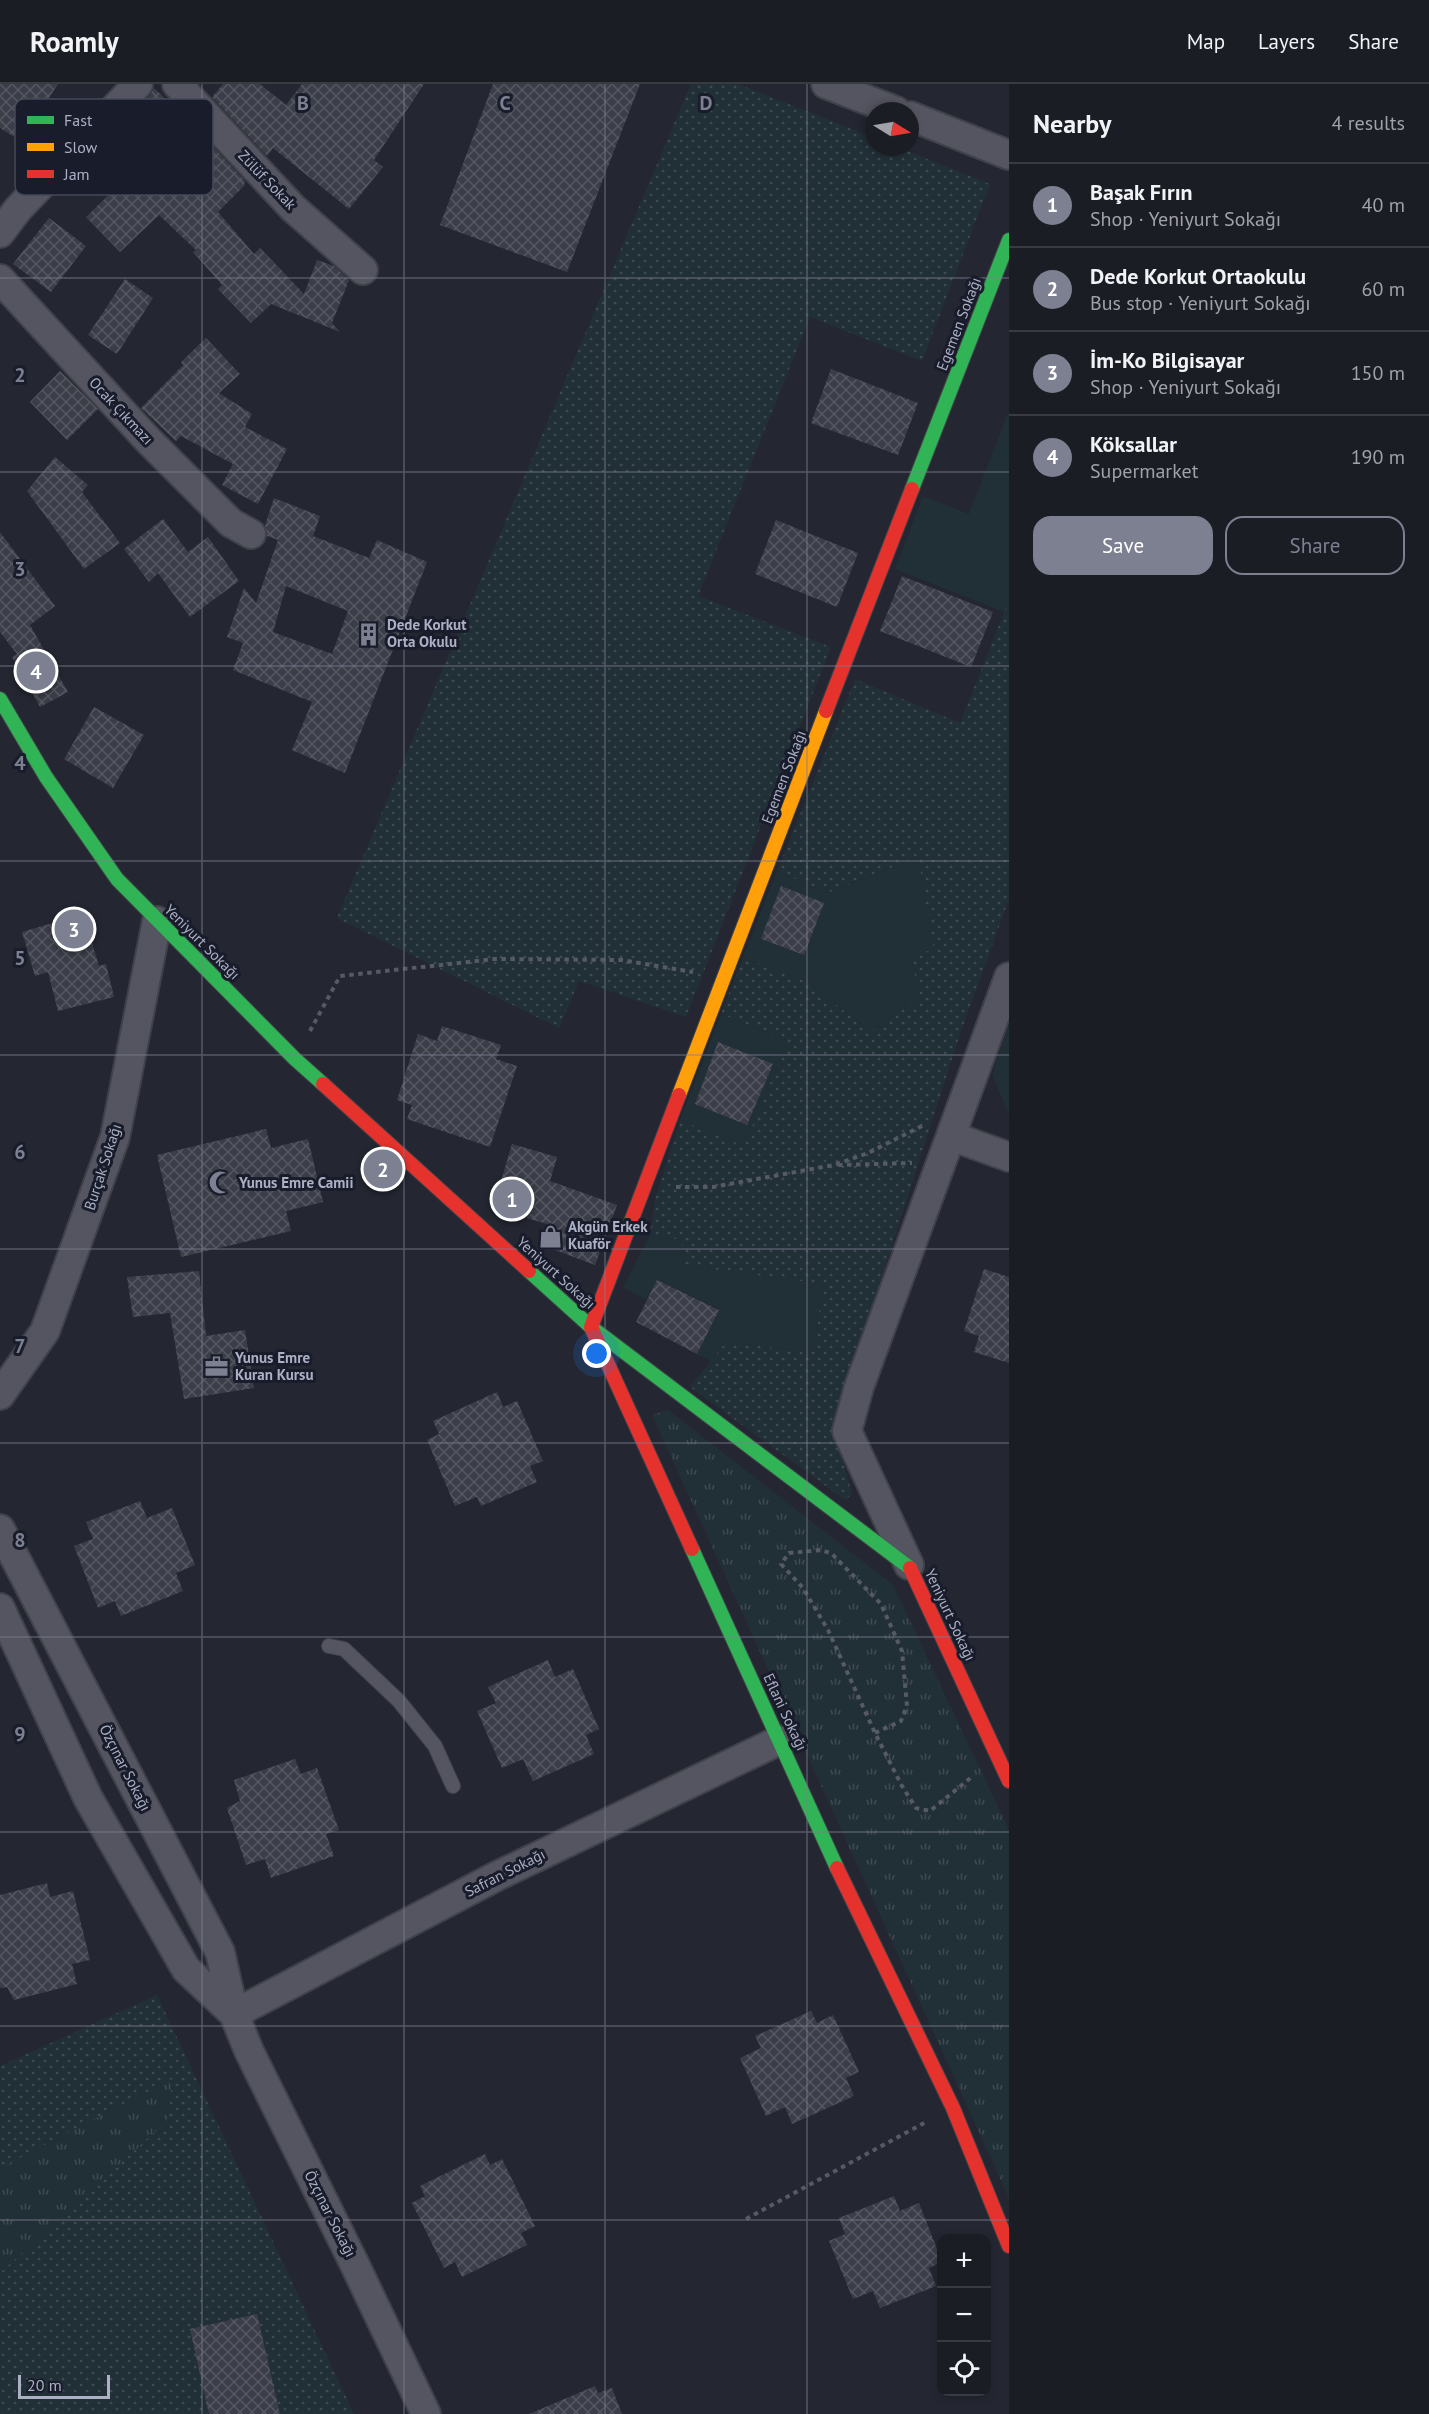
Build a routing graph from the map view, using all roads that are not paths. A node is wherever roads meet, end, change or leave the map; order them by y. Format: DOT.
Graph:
graph roads {
  1 [pos="138,84"];
  2 [pos="177,84"];
  3 [pos="826,84"];
  4 [pos="124,99"];
  5 [pos="191,99"];
  6 [pos="873,102"];
  7 [pos="919,120"];
  8 [pos="213,122"];
  9 [pos="1009,155"];
  10 [pos="31,195"];
  11 [pos="0,233"];
  12 [pos="1009,240"];
  13 [pos="363,270"];
  14 [pos="0,279"];
  15 [pos="251,534"];
  16 [pos="0,699"];
  17 [pos="157,921"];
  18 [pos="1009,977"];
  19 [pos="951,1136"];
  20 [pos="1009,1157"];
  21 [pos="591,1327"];
  22 [pos="0,1395"];
  23 [pos="0,1528"];
  24 [pos="909,1564"];
  25 [pos="0,1608"];
  26 [pos="329,1646"];
  27 [pos="780,1740"];
  28 [pos="1009,1781"];
  29 [pos="453,1786"];
  30 [pos="234,2014"];
  31 [pos="1009,2246"];
  32 [pos="426,2414"];
  1 -- 4 [label="street"];
  2 -- 5 [label="street, Zülüf Sokak"];
  3 -- 6 [label="street"];
  7 -- 9 [label="street"];
  8 -- 13 [label="street, Zülüf Sokak"];
  10 -- 11 [label="street"];
  12 -- 21 [label="street, Egemen Sokağı"];
  14 -- 15 [label="street, Ocak Çıkmazı"];
  16 -- 17 [label="street, Yeniyurt Sokağı"];
  17 -- 21 [label="street, Yeniyurt Sokağı"];
  17 -- 22 [label="street, Burçak Sokağı"];
  18 -- 19 [label="street"];
  19 -- 20 [label="street"];
  19 -- 24 [label="street"];
  21 -- 24 [label="street, Yeniyurt Sokağı"];
  21 -- 27 [label="street, Eflani Sokağı"];
  23 -- 30 [label="street, Özçınar Sokağı"];
  24 -- 28 [label="street, Yeniyurt Sokağı"];
  25 -- 30 [label="street, Özçınar Sokağı"];
  26 -- 29 [label="lane"];
  27 -- 30 [label="street, Safran Sokağı"];
  27 -- 31 [label="street, Eflani Sokağı"];
  30 -- 32 [label="street, Özçınar Sokağı"];
}
